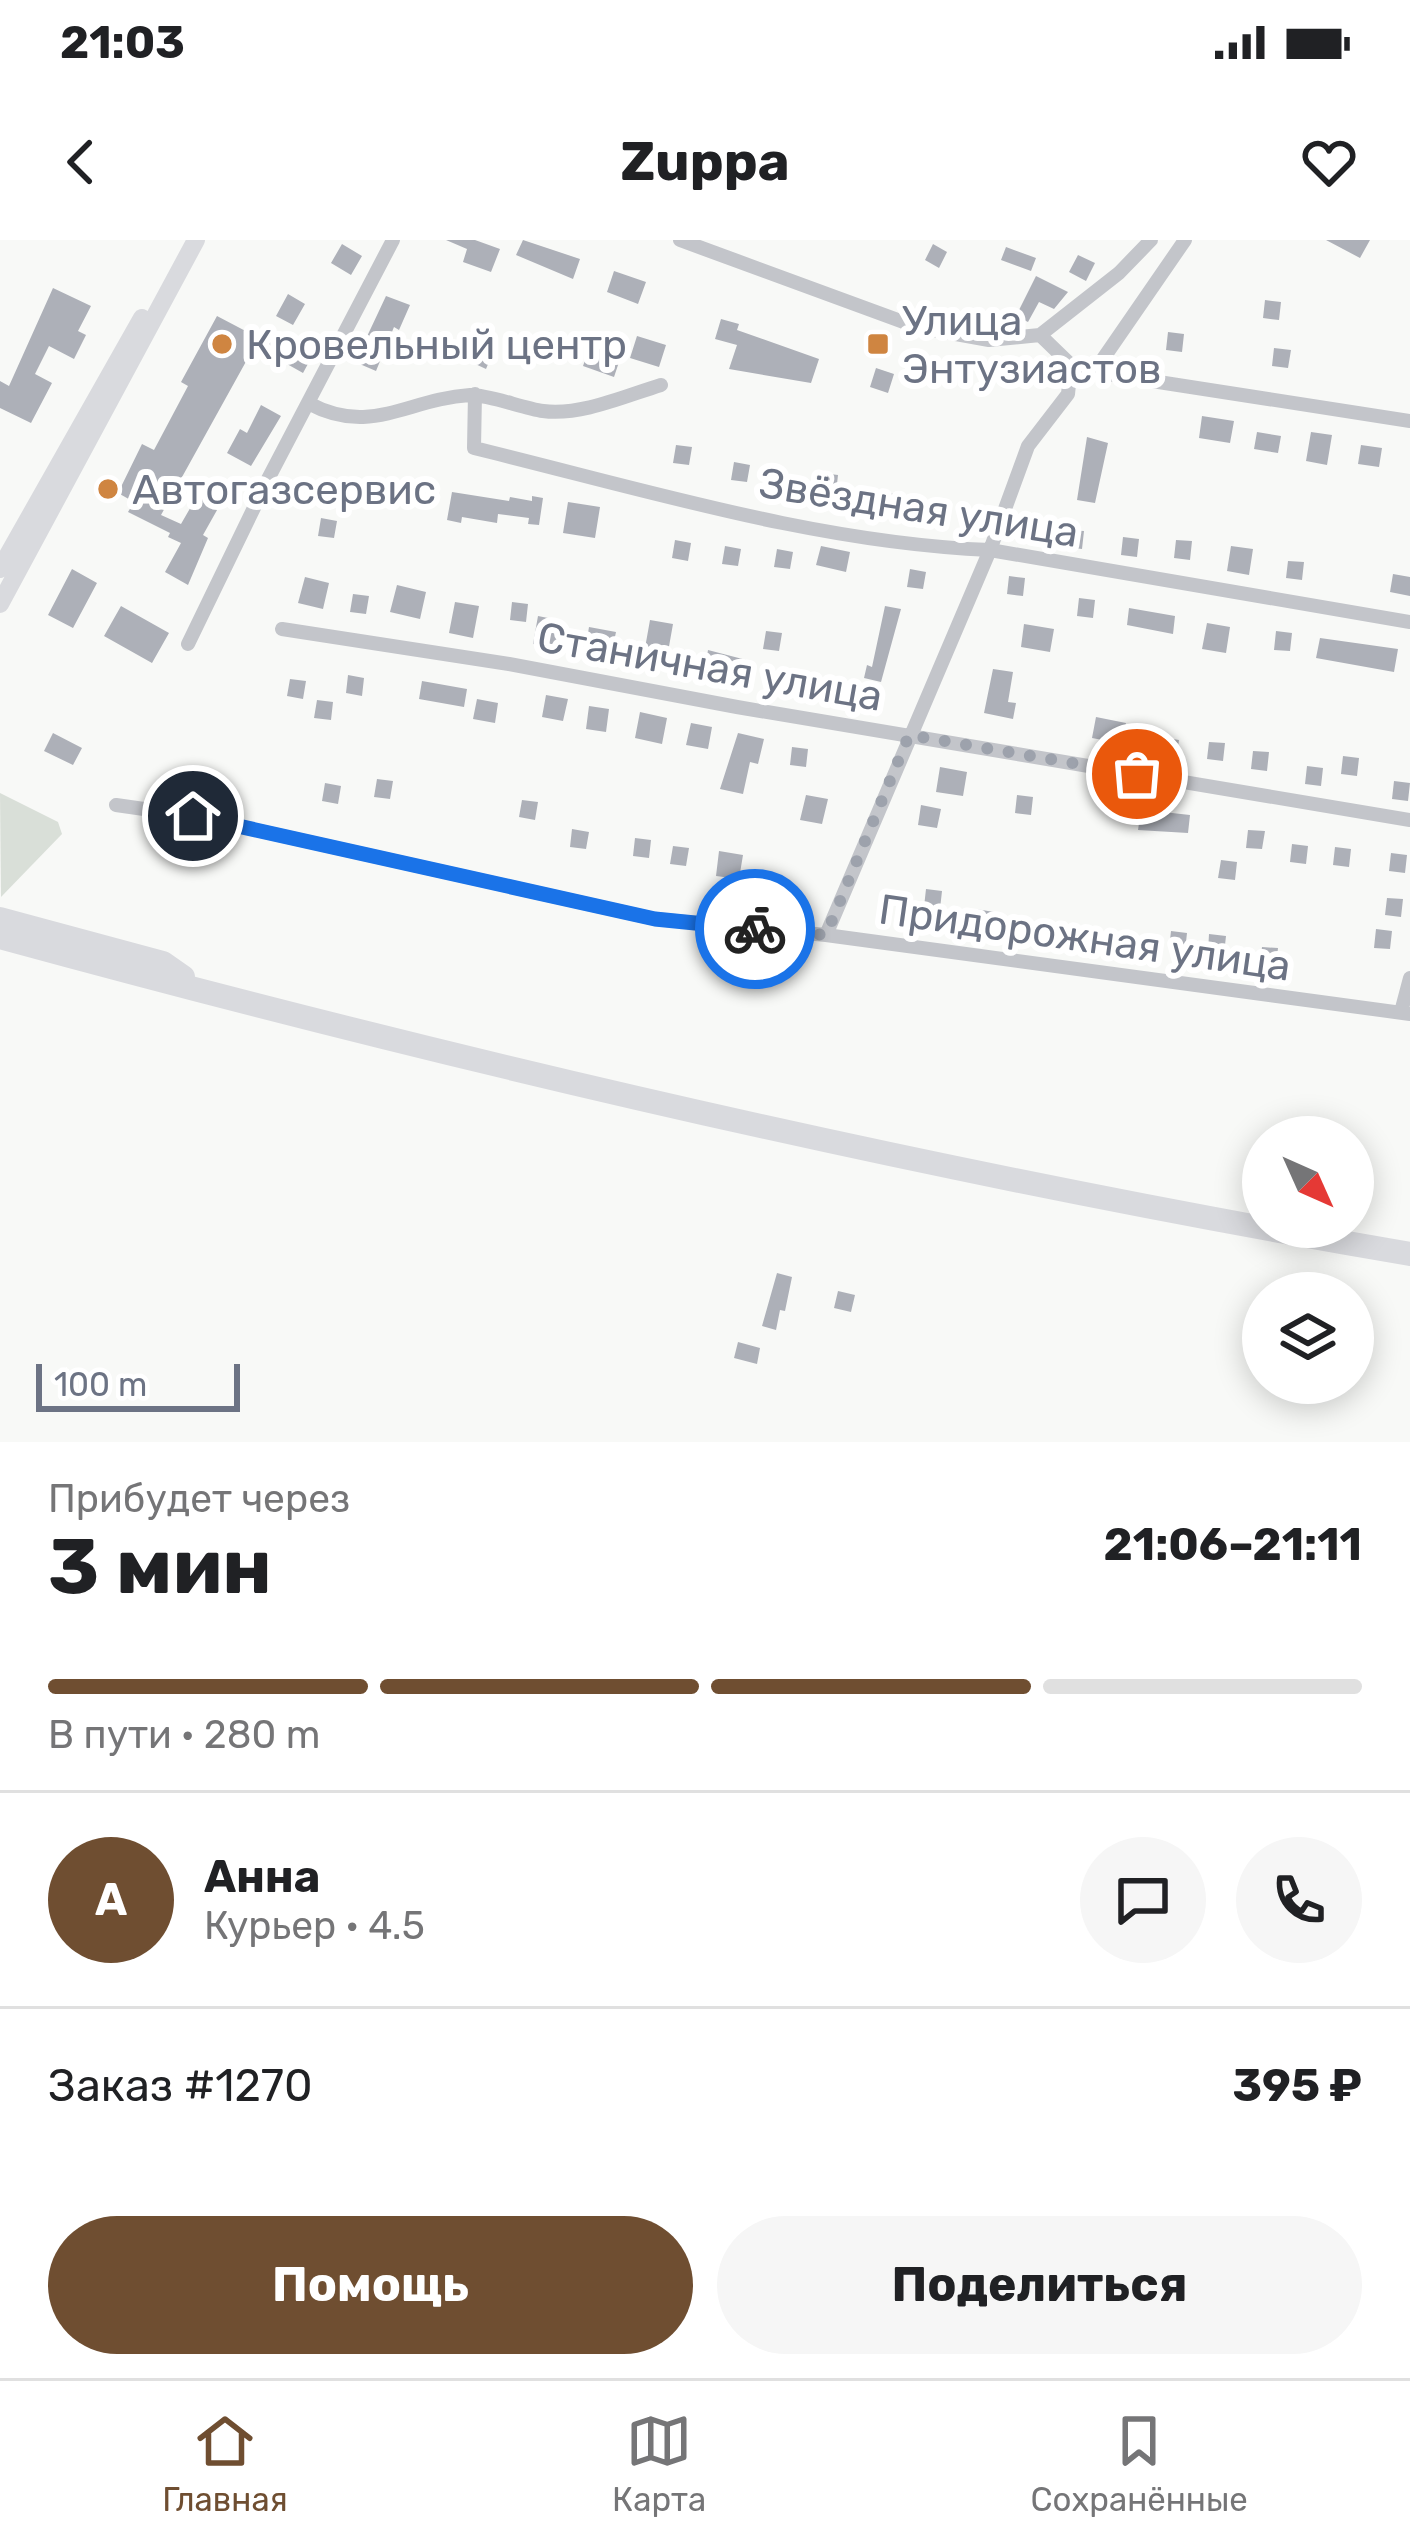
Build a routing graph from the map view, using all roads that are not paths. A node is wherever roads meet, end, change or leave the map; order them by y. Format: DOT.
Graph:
graph roads {
  1 [pos="185,240"];
  2 [pos="196,240"];
  3 [pos="393,240"];
  4 [pos="680,240"];
  5 [pos="1151,240"];
  6 [pos="1185,240"];
  7 [pos="1040,335"];
  8 [pos="1071,365"];
  9 [pos="1094,373"];
  10 [pos="661,385"];
  11 [pos="475,394"];
  12 [pos="308,403"];
  13 [pos="1410,421"];
  14 [pos="990,550"];
  15 [pos="0,569"];
  16 [pos="0,604"];
  17 [pos="1410,622"];
  18 [pos="281,629"];
  19 [pos="188,644"];
  20 [pos="909,735"];
  21 [pos="116,805"];
  22 [pos="1410,820"];
  23 [pos="0,923"];
  24 [pos="826,935"];
  25 [pos="0,937"];
  26 [pos="1410,978"];
  27 [pos="1406,1013"];
  28 [pos="1242,1216"];
  29 [pos="1374,1242"];
  30 [pos="1410,1250"];
  1 -- 15 [label="main road"];
  2 -- 16 [label="main road"];
  3 -- 12 [label="street"];
  4 -- 7 [label="street"];
  5 -- 7 [label="street"];
  6 -- 9 [label="street"];
  7 -- 8 [label="street"];
  8 -- 9 [label="street"];
  8 -- 14 [label="street"];
  9 -- 13 [label="street"];
  10 -- 11 [label="street"];
  11 -- 12 [label="street"];
  11 -- 14 [label="street, Звёздная улица"];
  12 -- 19 [label="street"];
  14 -- 17 [label="street, Звёздная улица"];
  14 -- 20 [label="street"];
  18 -- 20 [label="street, Станичная улица"];
  20 -- 22 [label="street, Станичная улица"];
  20 -- 24 [label="street"];
  21 -- 24 [label="street, Придорожная улица"];
  23 -- 28 [label="highway"];
  24 -- 27 [label="street, Придорожная улица"];
  25 -- 30 [label="highway"];
  26 -- 27 [label="street"];
  29 -- 30 [label="highway"];
}
